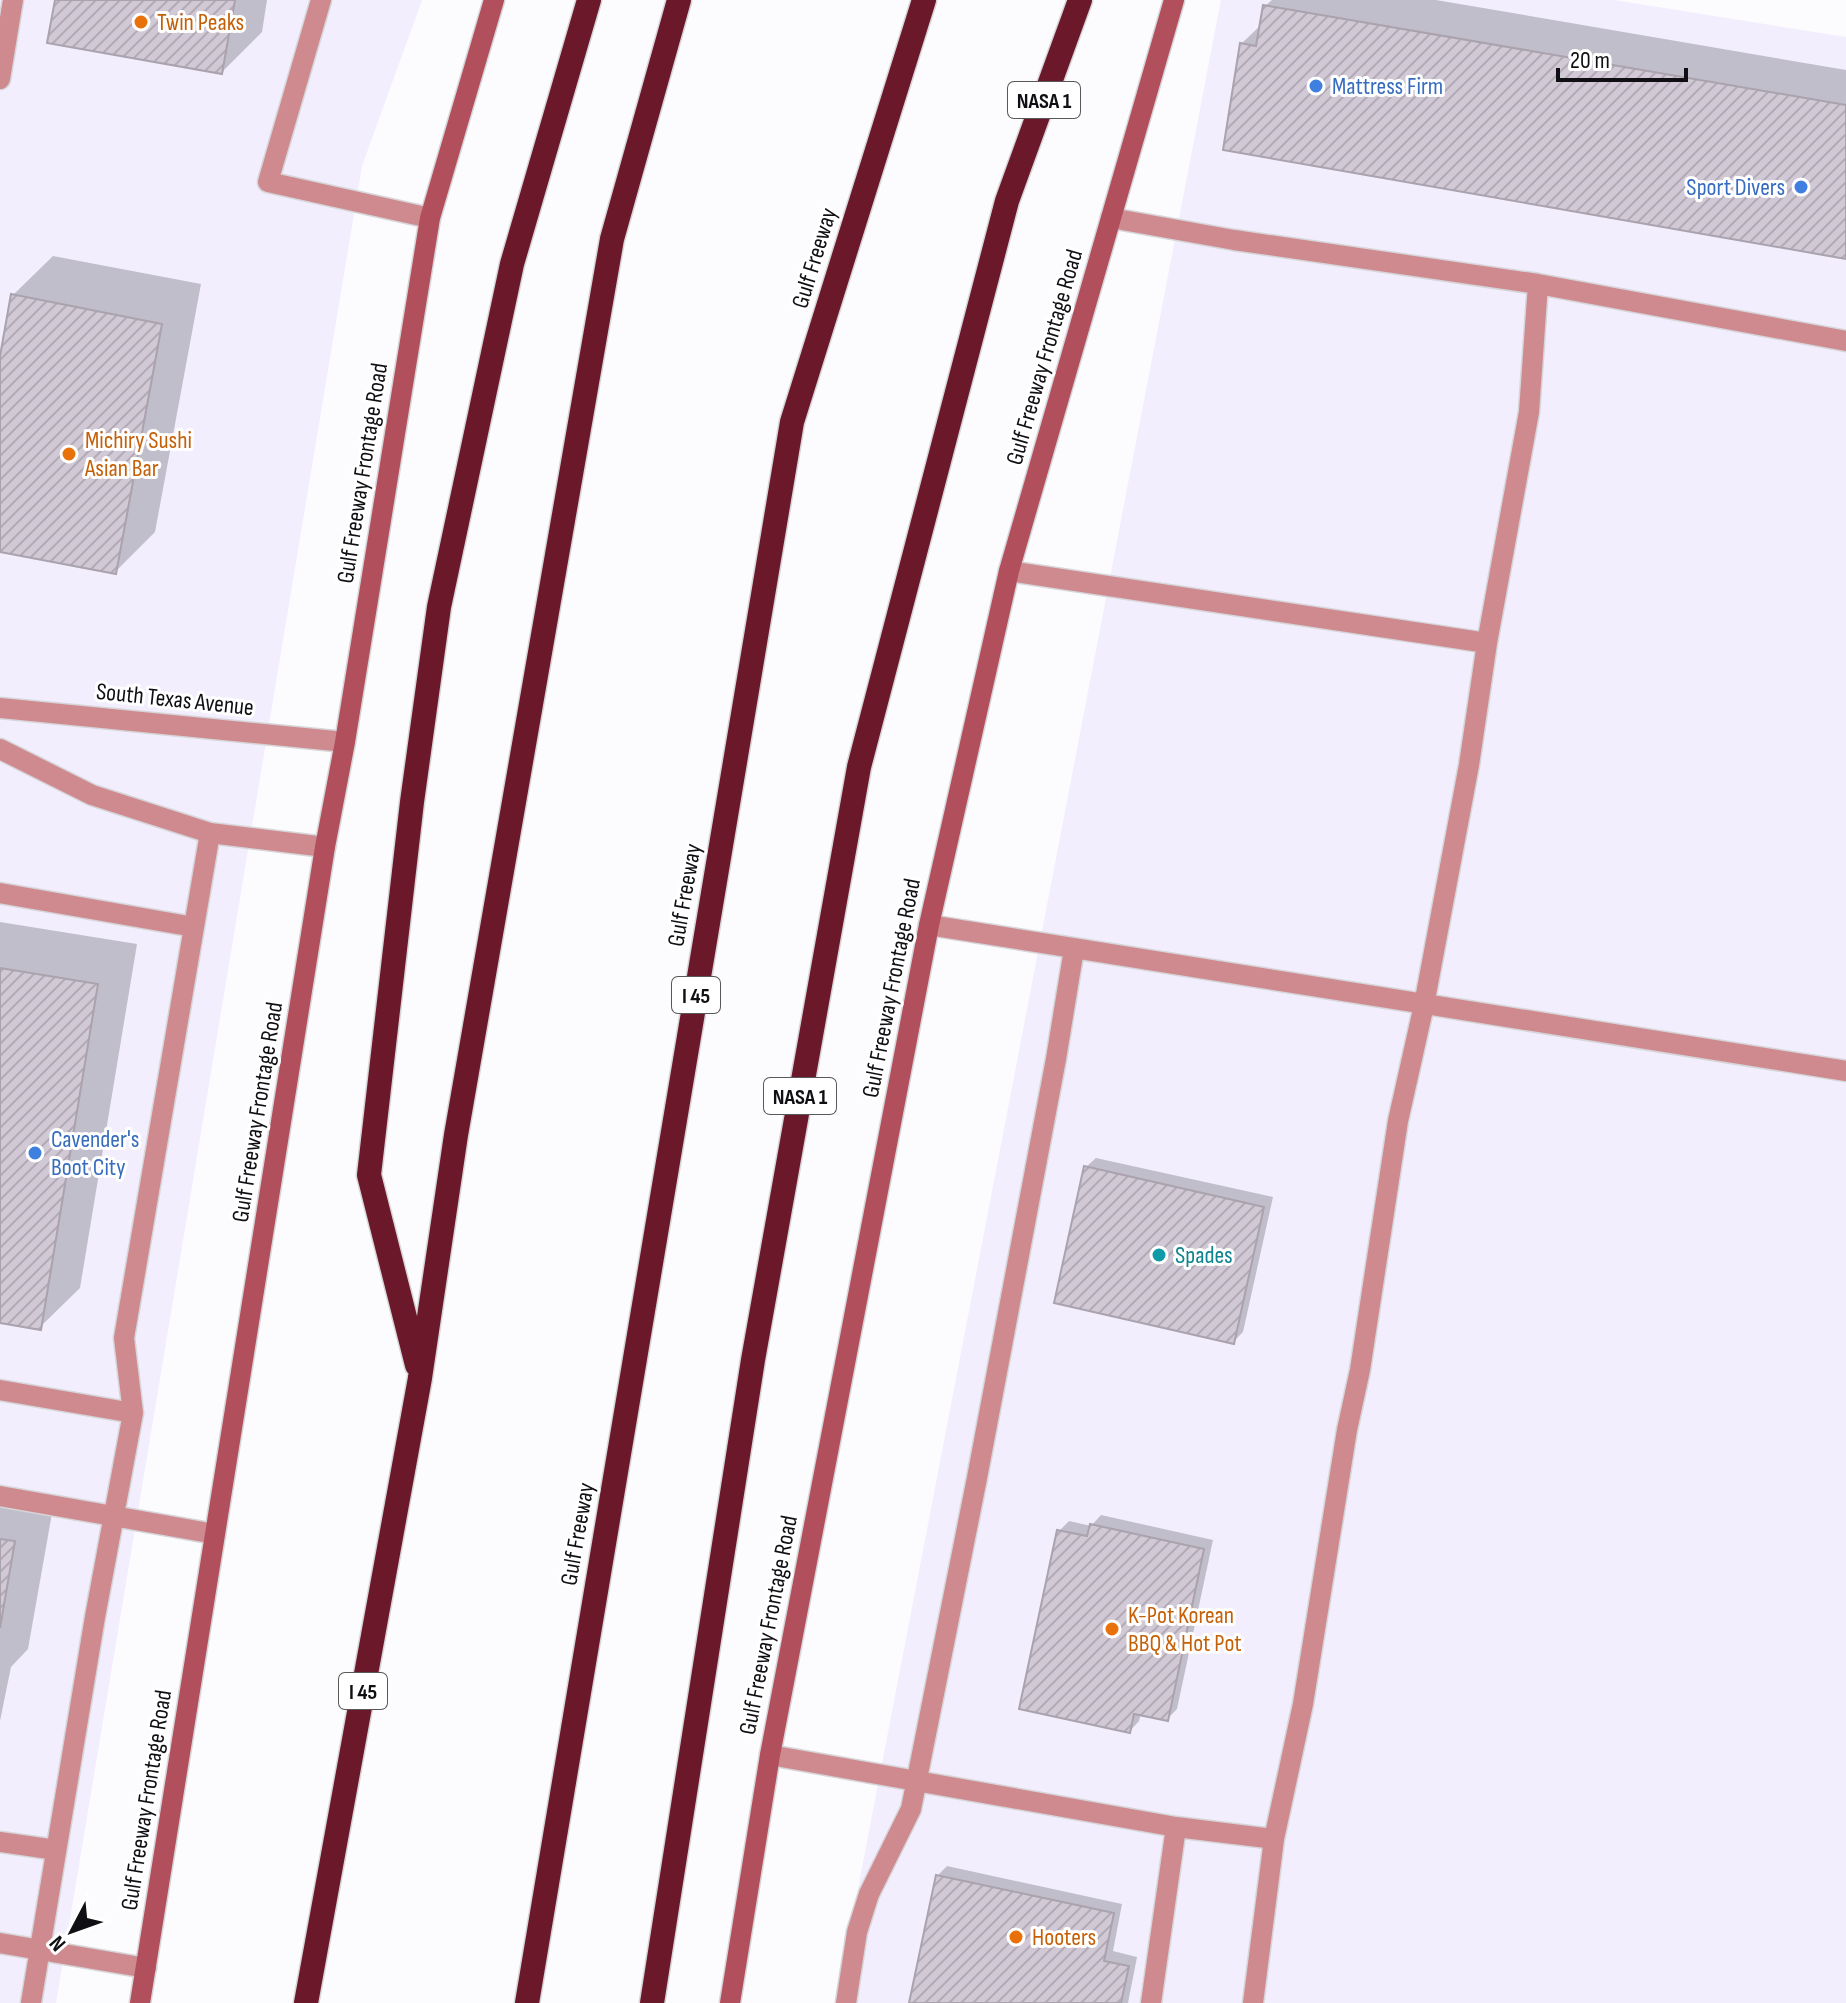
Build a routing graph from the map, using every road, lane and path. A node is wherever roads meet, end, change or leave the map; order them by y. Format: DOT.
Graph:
graph roads {
  1 [pos="13,0"];
  2 [pos="321,0"];
  3 [pos="494,0"];
  4 [pos="589,0"];
  5 [pos="679,0"];
  6 [pos="924,0"];
  7 [pos="1080,0"];
  8 [pos="1174,0"];
  9 [pos="0,79"];
  10 [pos="430,218"];
  11 [pos="1111,218"];
  12 [pos="1538,284"];
  13 [pos="1846,341"];
  14 [pos="1009,571"];
  15 [pos="1487,643"];
  16 [pos="0,708"];
  17 [pos="345,742"];
  18 [pos="0,749"];
  19 [pos="210,833"];
  20 [pos="325,847"];
  21 [pos="0,893"];
  22 [pos="929,925"];
  23 [pos="194,927"];
  24 [pos="1074,949"];
  25 [pos="1424,1005"];
  26 [pos="1846,1071"];
  27 [pos="420,1378"];
  28 [pos="0,1390"];
  29 [pos="133,1413"];
  30 [pos="0,1496"];
  31 [pos="113,1515"];
  32 [pos="215,1534"];
  33 [pos="770,1755"];
  34 [pos="915,1779"];
  35 [pos="1176,1827"];
  36 [pos="1274,1839"];
  37 [pos="0,1842"];
  38 [pos="56,1850"];
  39 [pos="0,1943"];
  40 [pos="39,1950"];
  41 [pos="146,1968"];
  42 [pos="31,2003"];
  43 [pos="140,2003"];
  44 [pos="306,2003"];
  45 [pos="527,2003"];
  46 [pos="652,2003"];
  47 [pos="730,2003"];
  48 [pos="846,2003"];
  49 [pos="1151,2003"];
  50 [pos="1253,2003"];
  1 -- 9 [label="street"];
  2 -- 10 [label="street"];
  3 -- 10 [label="main road, Gulf Freeway Frontage Road"];
  4 -- 27 [label="highway"];
  5 -- 27 [label="highway, I 45"];
  6 -- 45 [label="highway, Gulf Freeway / I 45"];
  7 -- 46 [label="highway, NASA 1"];
  8 -- 11 [label="main road, Gulf Freeway Frontage Road"];
  10 -- 17 [label="main road, Gulf Freeway Frontage Road"];
  11 -- 12 [label="street"];
  11 -- 14 [label="main road, Gulf Freeway Frontage Road"];
  12 -- 13 [label="street"];
  12 -- 15 [label="street"];
  14 -- 15 [label="street"];
  14 -- 22 [label="main road, Gulf Freeway Frontage Road"];
  15 -- 25 [label="street"];
  16 -- 17 [label="street, South Texas Avenue"];
  17 -- 20 [label="main road, Gulf Freeway Frontage Road"];
  18 -- 19 [label="street"];
  19 -- 20 [label="street"];
  19 -- 23 [label="street"];
  20 -- 32 [label="main road, Gulf Freeway Frontage Road"];
  21 -- 23 [label="street"];
  22 -- 24 [label="street"];
  22 -- 33 [label="main road, Gulf Freeway Frontage Road"];
  23 -- 29 [label="street"];
  24 -- 25 [label="street"];
  24 -- 34 [label="street"];
  25 -- 26 [label="street"];
  25 -- 36 [label="street"];
  27 -- 44 [label="highway, I 45"];
  28 -- 29 [label="street"];
  29 -- 31 [label="street"];
  30 -- 31 [label="street"];
  31 -- 32 [label="street"];
  31 -- 38 [label="street"];
  32 -- 41 [label="main road, Gulf Freeway Frontage Road"];
  33 -- 34 [label="street"];
  33 -- 47 [label="main road, Gulf Freeway Frontage Road"];
  34 -- 35 [label="street"];
  34 -- 48 [label="street"];
  35 -- 36 [label="street"];
  35 -- 49 [label="street"];
  36 -- 50 [label="street"];
  37 -- 38 [label="street"];
  38 -- 40 [label="street"];
  39 -- 40 [label="street"];
  40 -- 41 [label="street"];
  40 -- 42 [label="street"];
  41 -- 43 [label="main road, Gulf Freeway Frontage Road"];
}
